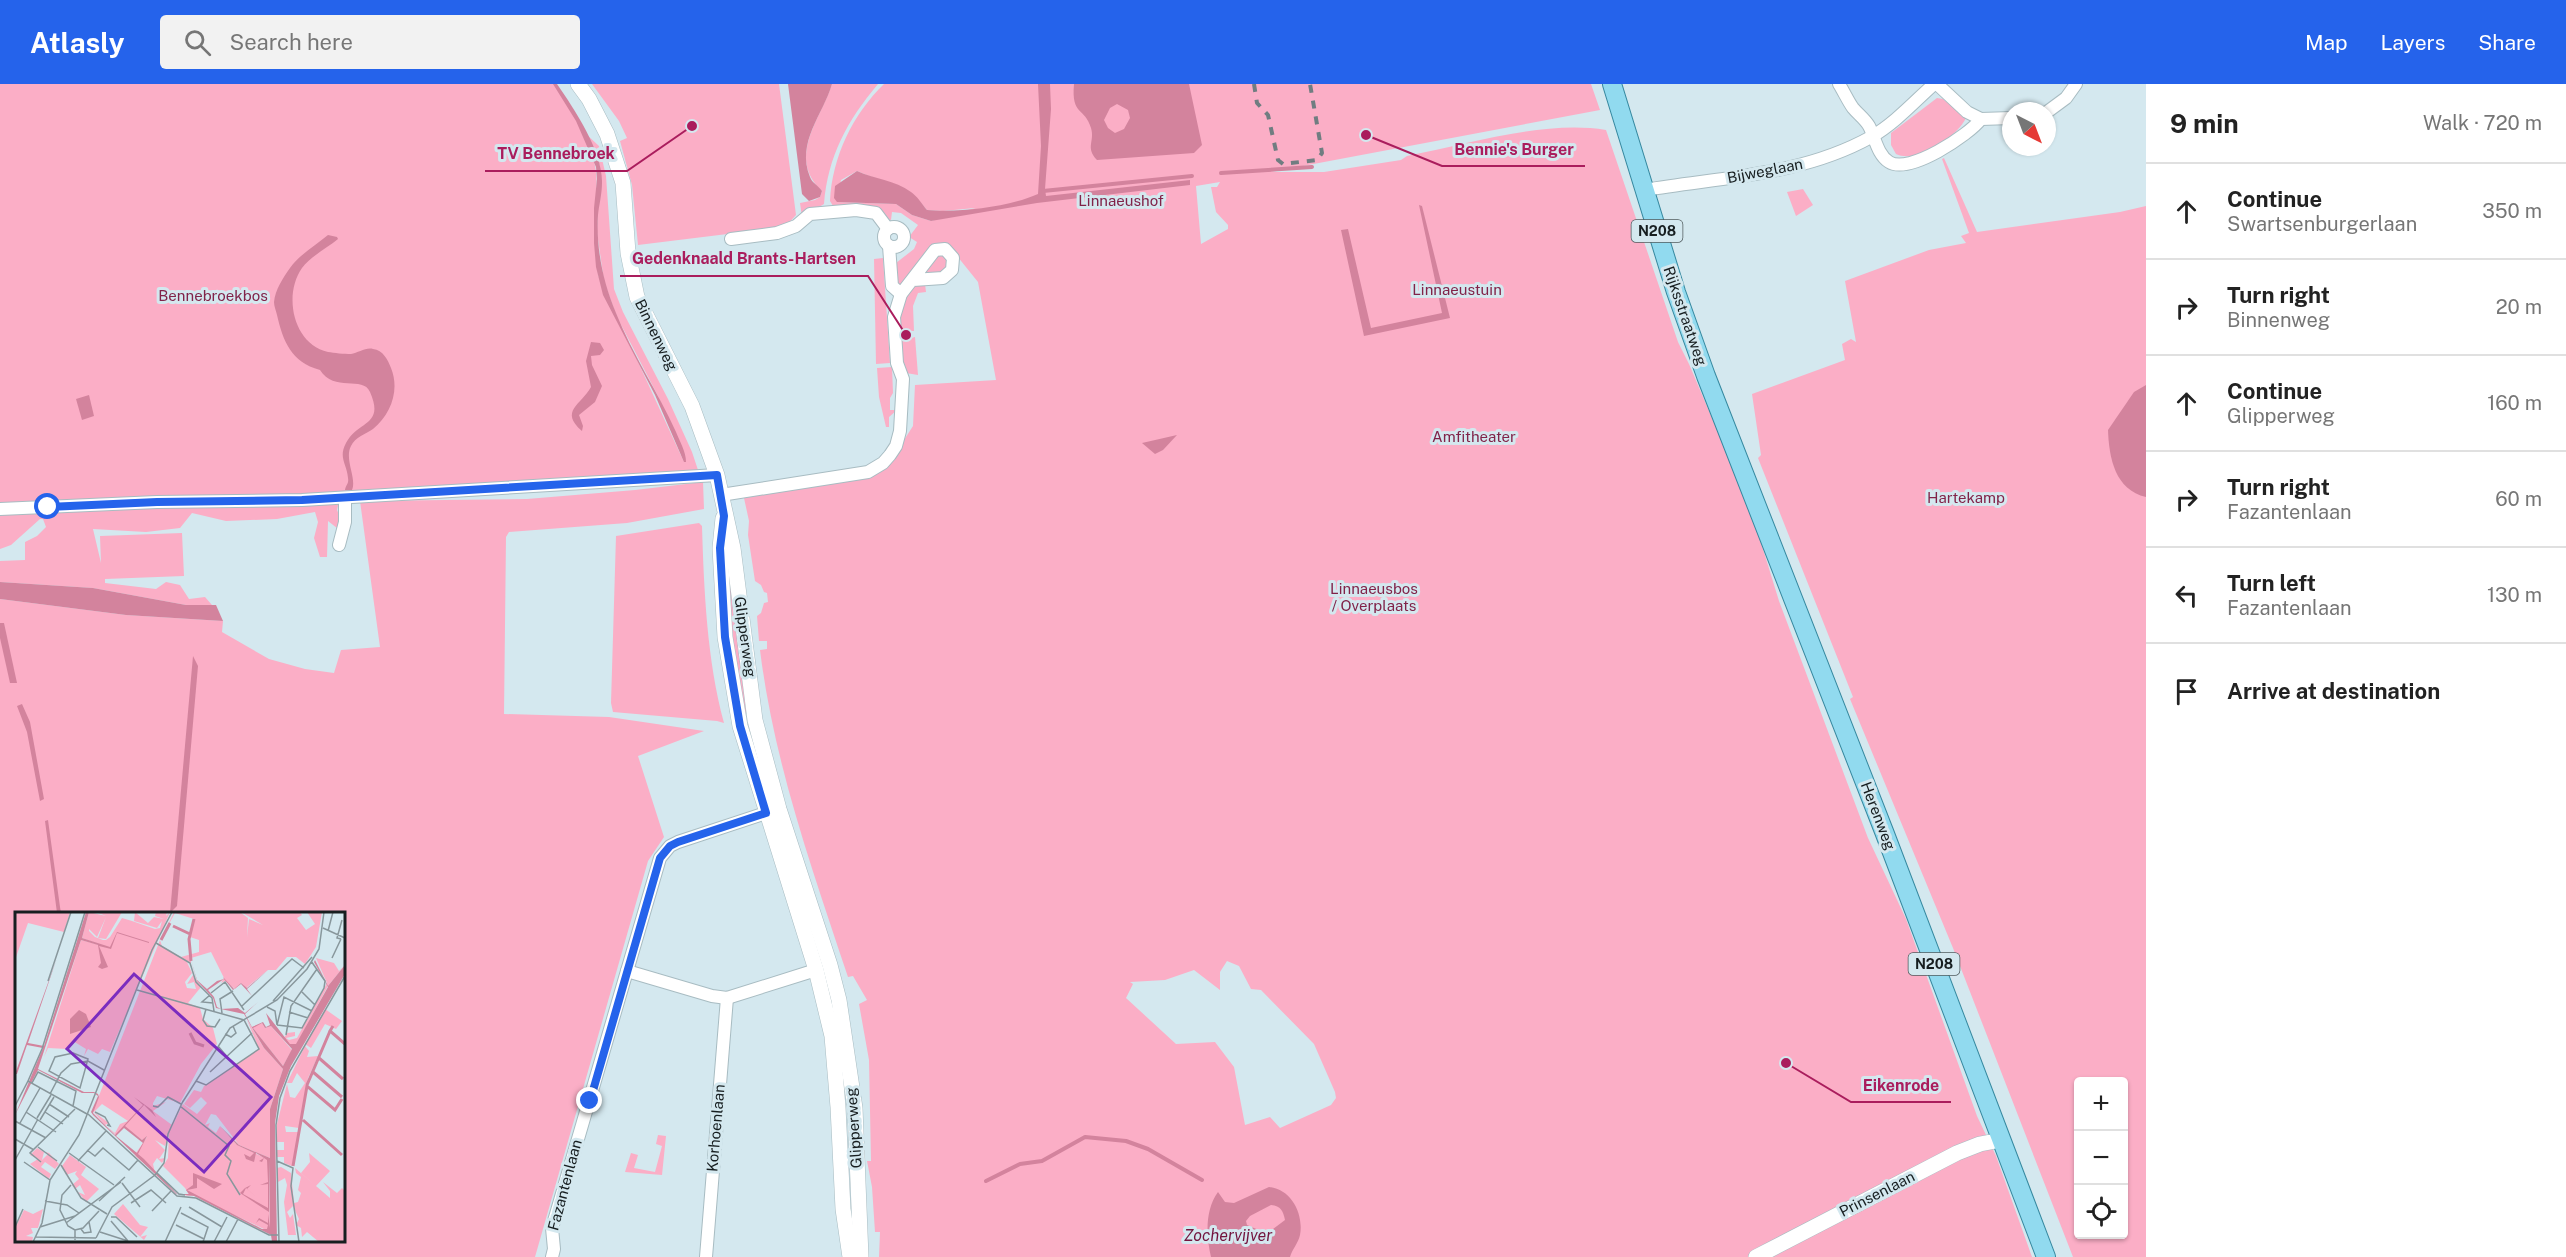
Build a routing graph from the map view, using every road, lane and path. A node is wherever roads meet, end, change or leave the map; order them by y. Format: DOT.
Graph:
graph roads {
  1 [pos="578,84"];
  2 [pos="1612,84"];
  3 [pos="1839,84"];
  4 [pos="1935,84"];
  5 [pos="2076,84"];
  6 [pos="2056,105"];
  7 [pos="2002,118"];
  8 [pos="1981,119"];
  9 [pos="1872,136"];
  10 [pos="1645,190"];
  11 [pos="731,239"];
  12 [pos="914,280"];
  13 [pos="901,294"];
  14 [pos="1706,376"];
  15 [pos="717,475"];
  16 [pos="721,495"];
  17 [pos="345,498"];
  18 [pos="0,509"];
  19 [pos="724,516"];
  20 [pos="339,545"];
  21 [pos="772,811"];
  22 [pos="823,967"];
  23 [pos="627,971"];
  24 [pos="727,998"];
  25 [pos="832,1002"];
  26 [pos="2001,1140"];
  27 [pos="556,1256"];
  28 [pos="706,1257"];
  29 [pos="850,1257"];
  30 [pos="861,1257"];
  31 [pos="1756,1257"];
  32 [pos="2046,1257"];
  1 -- 15 [label="street, Binnenweg"];
  2 -- 10 [label="main road, Rijksstraatweg / N208"];
  3 -- 9 [label="street"];
  4 -- 8 [label="street"];
  4 -- 9 [label="street, Bijweglaan"];
  5 -- 6 [label="street"];
  7 -- 8 [label="street"];
  8 -- 9 [label="street"];
  9 -- 10 [label="street, Bijweglaan"];
  10 -- 14 [label="main road, Rijksstraatweg / N208"];
  11 -- 13 [label="street"];
  12 -- 13 [label="street"];
  13 -- 16 [label="street"];
  14 -- 26 [label="main road, Herenweg / N208"];
  15 -- 16 [label="street, Binnenweg"];
  15 -- 17 [label="street"];
  16 -- 19 [label="street, Binnenweg"];
  17 -- 18 [label="street"];
  17 -- 20 [label="street"];
  19 -- 21 [label="street, Glipperweg"];
  21 -- 22 [label="street, Glipperweg"];
  21 -- 23 [label="street, Fazantenlaan"];
  22 -- 24 [label="street"];
  22 -- 25 [label="street, Glipperweg"];
  23 -- 24 [label="street"];
  23 -- 27 [label="street, Fazantenlaan"];
  24 -- 28 [label="street, Korhoenlaan"];
  25 -- 29 [label="street, Glipperweg"];
  25 -- 30 [label="street, Glipperweg"];
  26 -- 31 [label="street, Prinsenlaan"];
  26 -- 32 [label="main road, Herenweg / N208"];
}
